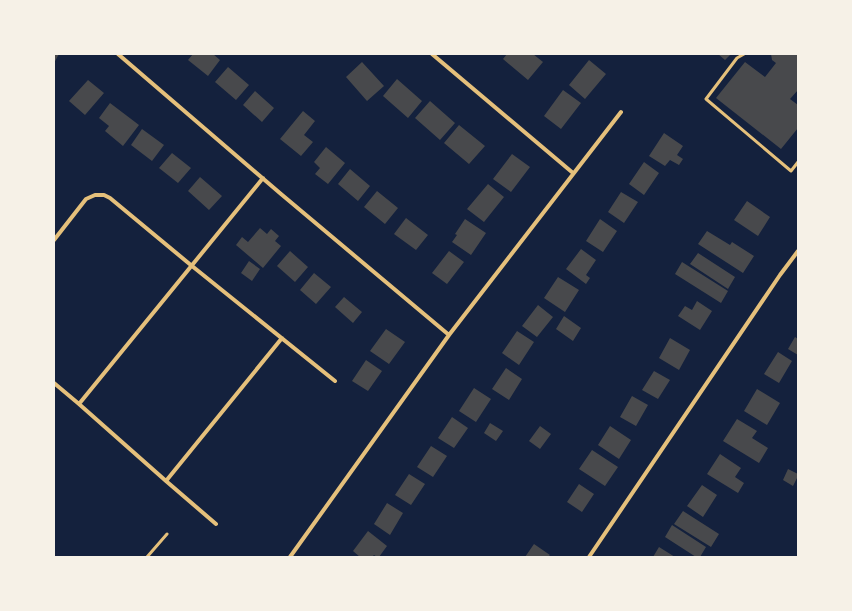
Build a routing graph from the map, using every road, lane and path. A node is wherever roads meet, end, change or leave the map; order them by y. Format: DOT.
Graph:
graph roads {
  1 [pos="118,54"];
  2 [pos="432,54"];
  3 [pos="744,54"];
  4 [pos="621,112"];
  5 [pos="798,162"];
  6 [pos="573,173"];
  7 [pos="263,178"];
  8 [pos="54,240"];
  9 [pos="798,251"];
  10 [pos="192,266"];
  11 [pos="449,335"];
  12 [pos="282,338"];
  13 [pos="335,381"];
  14 [pos="54,383"];
  15 [pos="79,404"];
  16 [pos="166,481"];
  17 [pos="216,524"];
  18 [pos="167,534"];
  19 [pos="147,557"];
  20 [pos="290,557"];
  21 [pos="589,557"];
  1 -- 7 [label="street"];
  2 -- 6 [label="street"];
  3 -- 5 [label="lane"];
  4 -- 6 [label="street"];
  6 -- 11 [label="street"];
  7 -- 10 [label="street"];
  7 -- 11 [label="street"];
  8 -- 10 [label="street"];
  9 -- 21 [label="street"];
  10 -- 12 [label="street"];
  10 -- 15 [label="street"];
  11 -- 20 [label="street"];
  12 -- 13 [label="street"];
  12 -- 16 [label="street"];
  14 -- 15 [label="street"];
  15 -- 16 [label="street"];
  16 -- 17 [label="street"];
  18 -- 19 [label="lane"];
}
